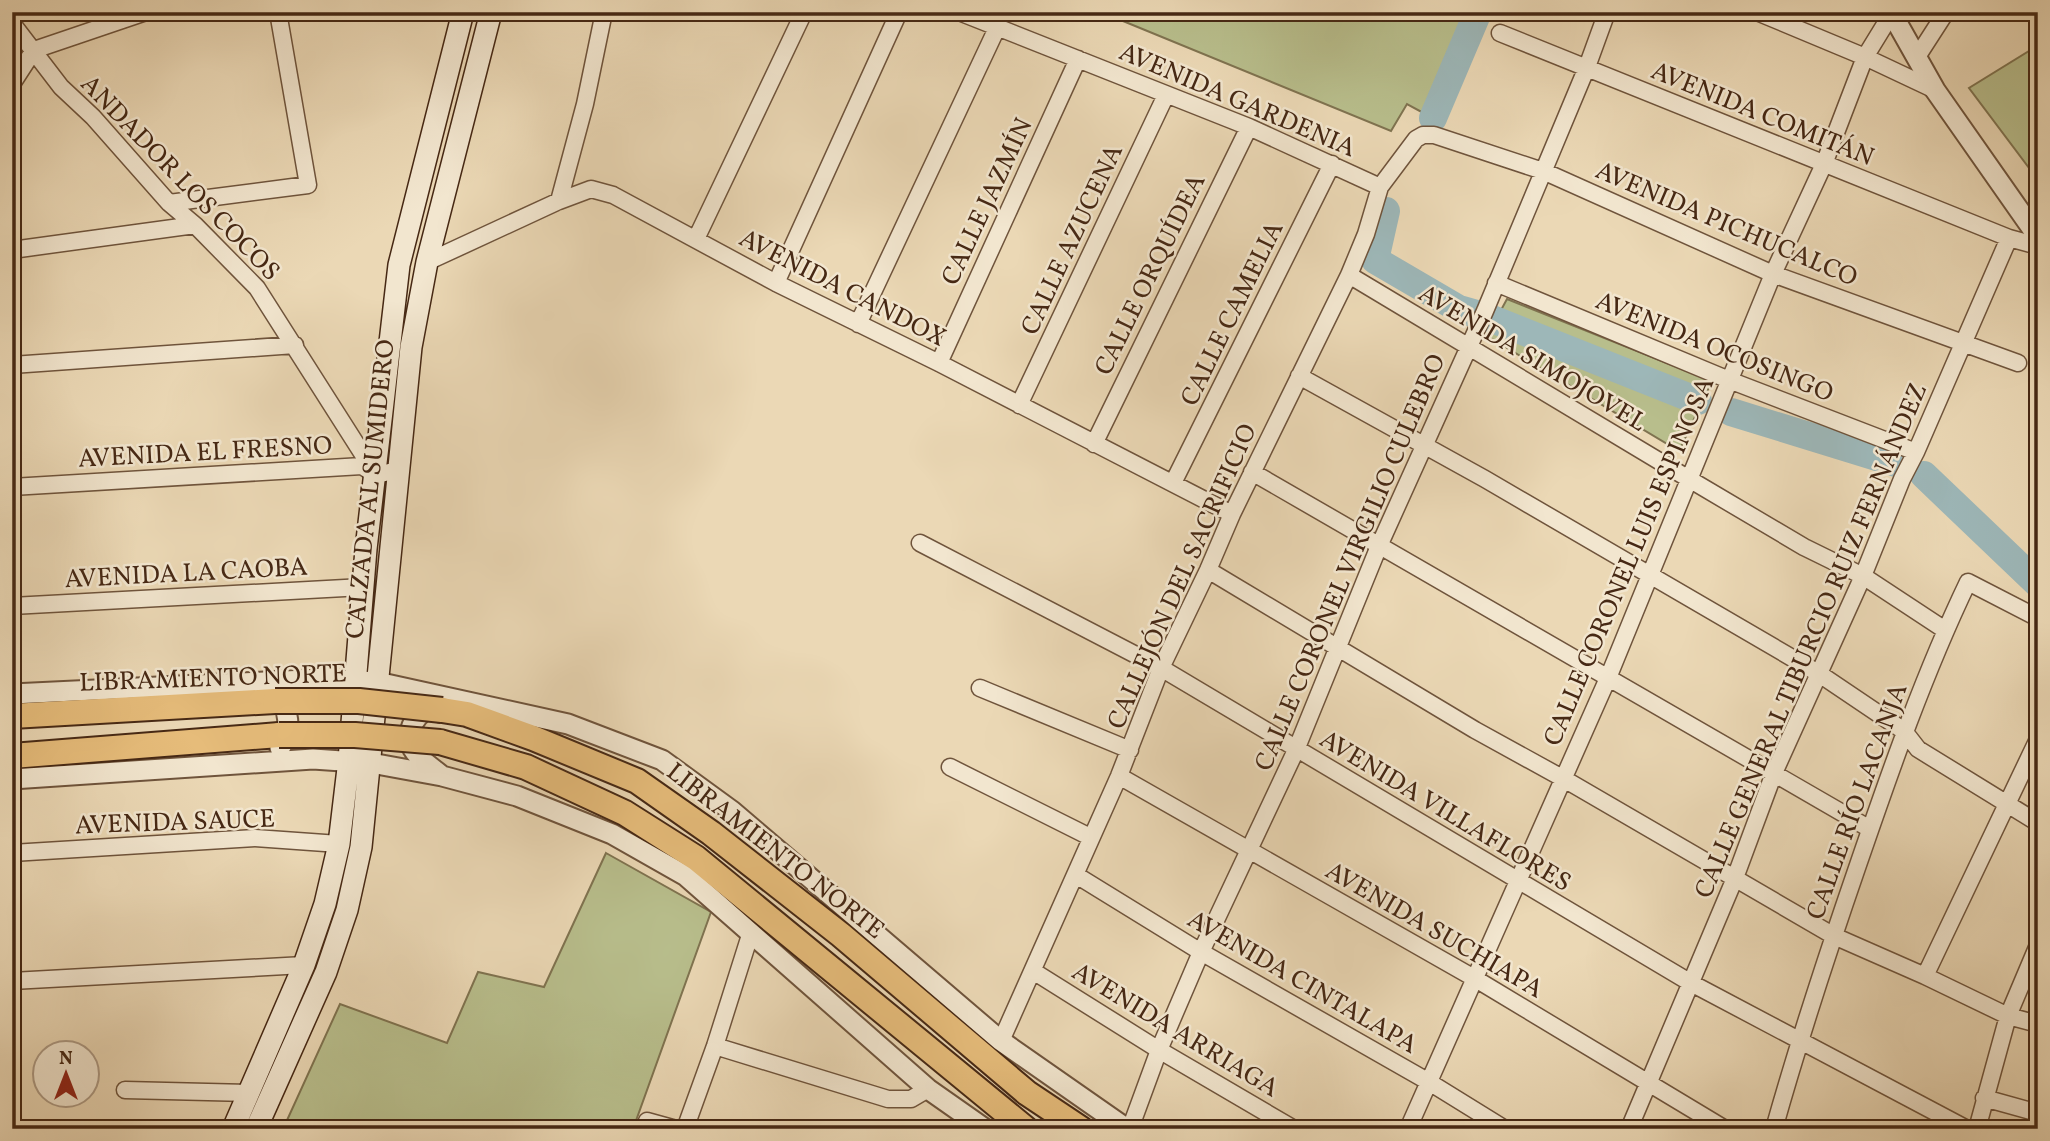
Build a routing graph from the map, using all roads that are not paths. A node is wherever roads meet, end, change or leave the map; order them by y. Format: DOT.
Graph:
graph roads {
  1 [pos="146,12"];
  2 [pos="278,12"];
  3 [pos="463,12"];
  4 [pos="491,12"];
  5 [pos="604,12"];
  6 [pos="804,12"];
  7 [pos="899,12"];
  8 [pos="959,12"];
  9 [pos="1607,12"];
  10 [pos="1757,12"];
  11 [pos="1945,12"];
  12 [pos="1891,13"];
  13 [pos="12,23"];
  14 [pos="997,28"];
  15 [pos="1500,33"];
  16 [pos="34,50"];
  17 [pos="1866,57"];
  18 [pos="1917,57"];
  19 [pos="1078,59"];
  20 [pos="1587,67"];
  21 [pos="449,68"];
  22 [pos="475,77"];
  23 [pos="12,84"];
  24 [pos="1935,90"];
  25 [pos="1166,95"];
  26 [pos="1249,127"];
  27 [pos="1416,139"];
  28 [pos="1332,164"];
  29 [pos="1824,164"];
  30 [pos="1543,171"];
  31 [pos="1380,187"];
  32 [pos="559,201"];
  33 [pos="169,203"];
  34 [pos="195,225"];
  35 [pos="2038,237"];
  36 [pos="2008,238"];
  37 [pos="696,239"];
  38 [pos="13,245"];
  39 [pos="2038,246"];
  40 [pos="427,262"];
  41 [pos="1773,274"];
  42 [pos="1349,275"];
  43 [pos="776,283"];
  44 [pos="1496,283"];
  45 [pos="859,324"];
  46 [pos="1471,342"];
  47 [pos="1963,343"];
  48 [pos="295,345"];
  49 [pos="939,363"];
  50 [pos="2018,363"];
  51 [pos="12,365"];
  52 [pos="1299,376"];
  53 [pos="1730,380"];
  54 [pos="1019,405"];
  55 [pos="1094,444"];
  56 [pos="1424,447"];
  57 [pos="1916,452"];
  58 [pos="398,470"];
  59 [pos="1252,472"];
  60 [pos="376,475"];
  61 [pos="1689,479"];
  62 [pos="1173,483"];
  63 [pos="12,487"];
  64 [pos="1232,514"];
  65 [pos="920,543"];
  66 [pos="1379,546"];
  67 [pos="1208,570"];
  68 [pos="1648,575"];
  69 [pos="1863,576"];
  70 [pos="363,587"];
  71 [pos="12,606"];
  72 [pos="2038,618"];
  73 [pos="1945,630"];
  74 [pos="1337,647"];
  75 [pos="1161,668"];
  76 [pos="1818,673"];
  77 [pos="1608,678"];
  78 [pos="354,681"];
  79 [pos="255,682"];
  80 [pos="377,682"];
  81 [pos="980,688"];
  82 [pos="12,694"];
  83 [pos="479,703"];
  84 [pos="12,716"];
  85 [pos="1904,731"];
  86 [pos="2038,739"];
  87 [pos="1130,750"];
  88 [pos="1296,750"];
  89 [pos="12,756"];
  90 [pos="349,761"];
  91 [pos="264,762"];
  92 [pos="371,763"];
  93 [pos="950,767"];
  94 [pos="1774,773"];
  95 [pos="442,776"];
  96 [pos="1119,776"];
  97 [pos="12,779"];
  98 [pos="1563,779"];
  99 [pos="2009,804"];
  100 [pos="2038,823"];
  101 [pos="1870,828"];
  102 [pos="1090,837"];
  103 [pos="339,845"];
  104 [pos="1250,851"];
  105 [pos="12,853"];
  106 [pos="1076,875"];
  107 [pos="1735,878"];
  108 [pos="1518,879"];
  109 [pos="751,932"];
  110 [pos="1834,936"];
  111 [pos="2038,945"];
  112 [pos="1201,952"];
  113 [pos="304,965"];
  114 [pos="1033,971"];
  115 [pos="1925,976"];
  116 [pos="1474,978"];
  117 [pos="12,981"];
  118 [pos="1692,983"];
  119 [pos="2008,1016"];
  120 [pos="2038,1024"];
  121 [pos="1000,1041"];
  122 [pos="1799,1041"];
  123 [pos="715,1046"];
  124 [pos="1159,1050"];
  125 [pos="1429,1082"];
  126 [pos="1648,1084"];
  127 [pos="928,1089"];
  128 [pos="125,1090"];
  129 [pos="249,1093"];
  130 [pos="1984,1098"];
  131 [pos="2038,1113"];
  132 [pos="647,1121"];
  133 [pos="233,1129"];
  134 [pos="256,1129"];
  135 [pos="676,1129"];
  136 [pos="685,1129"];
  137 [pos="985,1129"];
  138 [pos="1026,1129"];
  139 [pos="1081,1129"];
  140 [pos="1128,1129"];
  141 [pos="1294,1129"];
  142 [pos="1408,1129"];
  143 [pos="1505,1129"];
  144 [pos="1629,1129"];
  145 [pos="1725,1129"];
  146 [pos="1774,1129"];
  147 [pos="1968,1129"];
  148 [pos="1977,1129"];
  1 -- 16 [label="street"];
  2 -- 33 [label="street"];
  3 -- 21 [label="main road"];
  4 -- 22 [label="main road, CALZADA AL SUMIDERO"];
  5 -- 32 [label="street"];
  6 -- 37 [label="street"];
  7 -- 43 [label="street"];
  8 -- 14 [label="street, AVENIDA GARDENIA"];
  9 -- 20 [label="street, CALLE CORONEL VIRGILIO CULEBRO"];
  10 -- 17 [label="street"];
  11 -- 18 [label="street"];
  12 -- 17 [label="street, CALLE CORONEL LUIS ESPINOSA"];
  12 -- 18 [label="street"];
  13 -- 16 [label="street, ANDADOR LOS COCOS"];
  14 -- 19 [label="street, AVENIDA GARDENIA"];
  14 -- 45 [label="street"];
  15 -- 20 [label="street, AVENIDA COMITÁN"];
  16 -- 23 [label="street"];
  16 -- 33 [label="street, ANDADOR LOS COCOS"];
  17 -- 24 [label="street"];
  17 -- 29 [label="street, CALLE CORONEL LUIS ESPINOSA"];
  18 -- 24 [label="street"];
  19 -- 25 [label="street, AVENIDA GARDENIA"];
  19 -- 49 [label="street, CALLE JAZMÍN"];
  20 -- 29 [label="street, AVENIDA COMITÁN"];
  20 -- 30 [label="street, CALLE CORONEL VIRGILIO CULEBRO"];
  21 -- 22 [label="main road"];
  21 -- 60 [label="main road"];
  22 -- 40 [label="main road, CALZADA AL SUMIDERO"];
  24 -- 35 [label="street"];
  25 -- 26 [label="street, AVENIDA GARDENIA"];
  25 -- 54 [label="street, CALLE AZUCENA"];
  26 -- 28 [label="street, AVENIDA GARDENIA"];
  26 -- 55 [label="street, CALLE ORQUÍDEA"];
  27 -- 30 [label="street, AVENIDA PICHUCALCO"];
  27 -- 31 [label="street, CALLEJÓN DEL SACRIFICIO"];
  28 -- 31 [label="street, AVENIDA GARDENIA"];
  28 -- 62 [label="street, CALLE CAMELIA"];
  29 -- 36 [label="street, AVENIDA COMITÁN"];
  29 -- 41 [label="street, CALLE CORONEL LUIS ESPINOSA"];
  30 -- 41 [label="street, AVENIDA PICHUCALCO"];
  30 -- 44 [label="street, CALLE CORONEL VIRGILIO CULEBRO"];
  31 -- 42 [label="street, CALLEJÓN DEL SACRIFICIO"];
  32 -- 37 [label="street, AVENIDA CANDOX"];
  32 -- 40 [label="street, AVENIDA CANDOX"];
  33 -- 34 [label="street, ANDADOR LOS COCOS"];
  34 -- 38 [label="street"];
  34 -- 48 [label="street, ANDADOR LOS COCOS"];
  36 -- 39 [label="street"];
  36 -- 47 [label="street, CALLE GENERAL TIBURCIO RUIZ FERNÁNDEZ"];
  37 -- 43 [label="street, AVENIDA CANDOX"];
  40 -- 58 [label="main road, CALZADA AL SUMIDERO"];
  41 -- 47 [label="street, AVENIDA PICHUCALCO"];
  41 -- 53 [label="street, CALLE CORONEL LUIS ESPINOSA"];
  42 -- 46 [label="street, AVENIDA SIMOJOVEL"];
  42 -- 52 [label="street, CALLEJÓN DEL SACRIFICIO"];
  43 -- 45 [label="street, AVENIDA CANDOX"];
  44 -- 46 [label="street, CALLE CORONEL VIRGILIO CULEBRO"];
  44 -- 53 [label="street, AVENIDA OCOSINGO"];
  45 -- 49 [label="street, AVENIDA CANDOX"];
  46 -- 56 [label="street, CALLE CORONEL VIRGILIO CULEBRO"];
  46 -- 61 [label="street, AVENIDA SIMOJOVEL"];
  47 -- 50 [label="street, AVENIDA PICHUCALCO"];
  47 -- 57 [label="street, CALLE GENERAL TIBURCIO RUIZ FERNÁNDEZ"];
  48 -- 51 [label="street"];
  48 -- 60 [label="street, ANDADOR LOS COCOS"];
  49 -- 54 [label="street, AVENIDA CANDOX"];
  52 -- 56 [label="street"];
  52 -- 59 [label="street, CALLEJÓN DEL SACRIFICIO"];
  53 -- 57 [label="street, AVENIDA OCOSINGO"];
  53 -- 61 [label="street, CALLE CORONEL LUIS ESPINOSA"];
  54 -- 55 [label="street, AVENIDA CANDOX"];
  55 -- 62 [label="street, AVENIDA CANDOX"];
  56 -- 66 [label="street, CALLE CORONEL VIRGILIO CULEBRO"];
  56 -- 68 [label="street"];
  57 -- 69 [label="street, CALLE GENERAL TIBURCIO RUIZ FERNÁNDEZ"];
  58 -- 60 [label="street, AVENIDA EL FRESNO"];
  58 -- 80 [label="main road, CALZADA AL SUMIDERO"];
  59 -- 64 [label="street, CALLEJÓN DEL SACRIFICIO"];
  59 -- 66 [label="street"];
  60 -- 63 [label="street, AVENIDA EL FRESNO"];
  60 -- 70 [label="main road"];
  61 -- 68 [label="street, CALLE CORONEL LUIS ESPINOSA"];
  61 -- 69 [label="street, AVENIDA SIMOJOVEL"];
  62 -- 64 [label="street, AVENIDA CANDOX"];
  64 -- 67 [label="street, CALLEJÓN DEL SACRIFICIO"];
  65 -- 75 [label="street, AVENIDA VILLAFLORES"];
  66 -- 74 [label="street, CALLE CORONEL VIRGILIO CULEBRO"];
  66 -- 77 [label="street"];
  67 -- 74 [label="street"];
  67 -- 75 [label="street, CALLEJÓN DEL SACRIFICIO"];
  68 -- 76 [label="street"];
  68 -- 77 [label="street, CALLE CORONEL LUIS ESPINOSA"];
  69 -- 73 [label="street, AVENIDA SIMOJOVEL"];
  69 -- 76 [label="street, CALLE GENERAL TIBURCIO RUIZ FERNÁNDEZ"];
  70 -- 71 [label="street, AVENIDA LA CAOBA"];
  70 -- 78 [label="main road"];
  72 -- 73 [label="street, CALLE RÍO LACANJA"];
  73 -- 85 [label="street, CALLE RÍO LACANJA"];
  74 -- 88 [label="street, CALLE CORONEL VIRGILIO CULEBRO"];
  74 -- 98 [label="street"];
  75 -- 87 [label="street, CALLEJÓN DEL SACRIFICIO"];
  75 -- 88 [label="street, AVENIDA VILLAFLORES"];
  76 -- 85 [label="street"];
  76 -- 94 [label="street, CALLE GENERAL TIBURCIO RUIZ FERNÁNDEZ"];
  77 -- 94 [label="street"];
  77 -- 98 [label="street, CALLE CORONEL LUIS ESPINOSA"];
  78 -- 79 [label="street"];
  78 -- 80 [label="street"];
  78 -- 90 [label="main road"];
  79 -- 82 [label="street"];
  79 -- 91 [label="street"];
  80 -- 83 [label="street"];
  80 -- 92 [label="main road, CALZADA AL SUMIDERO"];
  81 -- 87 [label="street"];
  83 -- 95 [label="street"];
  83 -- 121 [label="street"];
  84 -- 139 [label="highway, LIBRAMIENTO NORTE, bridge"];
  85 -- 99 [label="street"];
  85 -- 101 [label="street, CALLE RÍO LACANJA"];
  86 -- 99 [label="street"];
  87 -- 96 [label="street, CALLEJÓN DEL SACRIFICIO"];
  88 -- 104 [label="street, CALLE CORONEL VIRGILIO CULEBRO"];
  88 -- 108 [label="street, AVENIDA VILLAFLORES"];
  89 -- 138 [label="highway, bridge"];
  90 -- 91 [label="street"];
  90 -- 92 [label="street"];
  90 -- 103 [label="main road"];
  91 -- 97 [label="street"];
  92 -- 95 [label="street"];
  92 -- 134 [label="main road, CALZADA AL SUMIDERO"];
  93 -- 102 [label="street"];
  94 -- 101 [label="street"];
  94 -- 107 [label="street, CALLE GENERAL TIBURCIO RUIZ FERNÁNDEZ"];
  95 -- 109 [label="street"];
  96 -- 102 [label="street, CALLEJÓN DEL SACRIFICIO"];
  96 -- 104 [label="street, AVENIDA SUCHIAPA"];
  98 -- 107 [label="street"];
  98 -- 108 [label="street, CALLE CORONEL LUIS ESPINOSA"];
  99 -- 100 [label="street"];
  99 -- 115 [label="street"];
  101 -- 110 [label="street, CALLE RÍO LACANJA"];
  102 -- 106 [label="street, CALLEJÓN DEL SACRIFICIO"];
  103 -- 105 [label="street, AVENIDA SAUCE"];
  103 -- 113 [label="main road"];
  104 -- 112 [label="street, CALLE CORONEL VIRGILIO CULEBRO"];
  104 -- 116 [label="street, AVENIDA SUCHIAPA"];
  106 -- 112 [label="street, AVENIDA CINTALAPA"];
  106 -- 114 [label="street, CALLEJÓN DEL SACRIFICIO"];
  107 -- 110 [label="street"];
  107 -- 118 [label="street, CALLE GENERAL TIBURCIO RUIZ FERNÁNDEZ"];
  108 -- 116 [label="street, CALLE CORONEL LUIS ESPINOSA"];
  108 -- 118 [label="street, AVENIDA VILLAFLORES"];
  109 -- 123 [label="street"];
  109 -- 127 [label="street"];
  110 -- 115 [label="street"];
  110 -- 122 [label="street, CALLE RÍO LACANJA"];
  111 -- 119 [label="street"];
  112 -- 124 [label="street, CALLE CORONEL VIRGILIO CULEBRO"];
  112 -- 125 [label="street, AVENIDA CINTALAPA"];
  113 -- 117 [label="street"];
  113 -- 129 [label="main road"];
  114 -- 121 [label="street, CALLEJÓN DEL SACRIFICIO"];
  114 -- 124 [label="street, AVENIDA ARRIAGA"];
  115 -- 119 [label="street"];
  116 -- 125 [label="street, CALLE CORONEL LUIS ESPINOSA"];
  116 -- 126 [label="street, AVENIDA SUCHIAPA"];
  118 -- 122 [label="street, AVENIDA VILLAFLORES"];
  118 -- 126 [label="street, CALLE GENERAL TIBURCIO RUIZ FERNÁNDEZ"];
  119 -- 120 [label="street"];
  119 -- 130 [label="street"];
  121 -- 140 [label="street"];
  122 -- 146 [label="street, CALLE RÍO LACANJA"];
  122 -- 147 [label="street, AVENIDA VILLAFLORES"];
  123 -- 127 [label="street"];
  123 -- 136 [label="street"];
  124 -- 140 [label="street, CALLE CORONEL VIRGILIO CULEBRO"];
  124 -- 141 [label="street, AVENIDA ARRIAGA"];
  125 -- 142 [label="street, CALLE CORONEL LUIS ESPINOSA"];
  125 -- 143 [label="street, AVENIDA CINTALAPA"];
  126 -- 144 [label="street, CALLE GENERAL TIBURCIO RUIZ FERNÁNDEZ"];
  126 -- 145 [label="street, AVENIDA SUCHIAPA"];
  127 -- 137 [label="street"];
  128 -- 129 [label="street"];
  129 -- 133 [label="main road"];
  130 -- 131 [label="street"];
  130 -- 148 [label="street"];
  132 -- 135 [label="street"];
}
